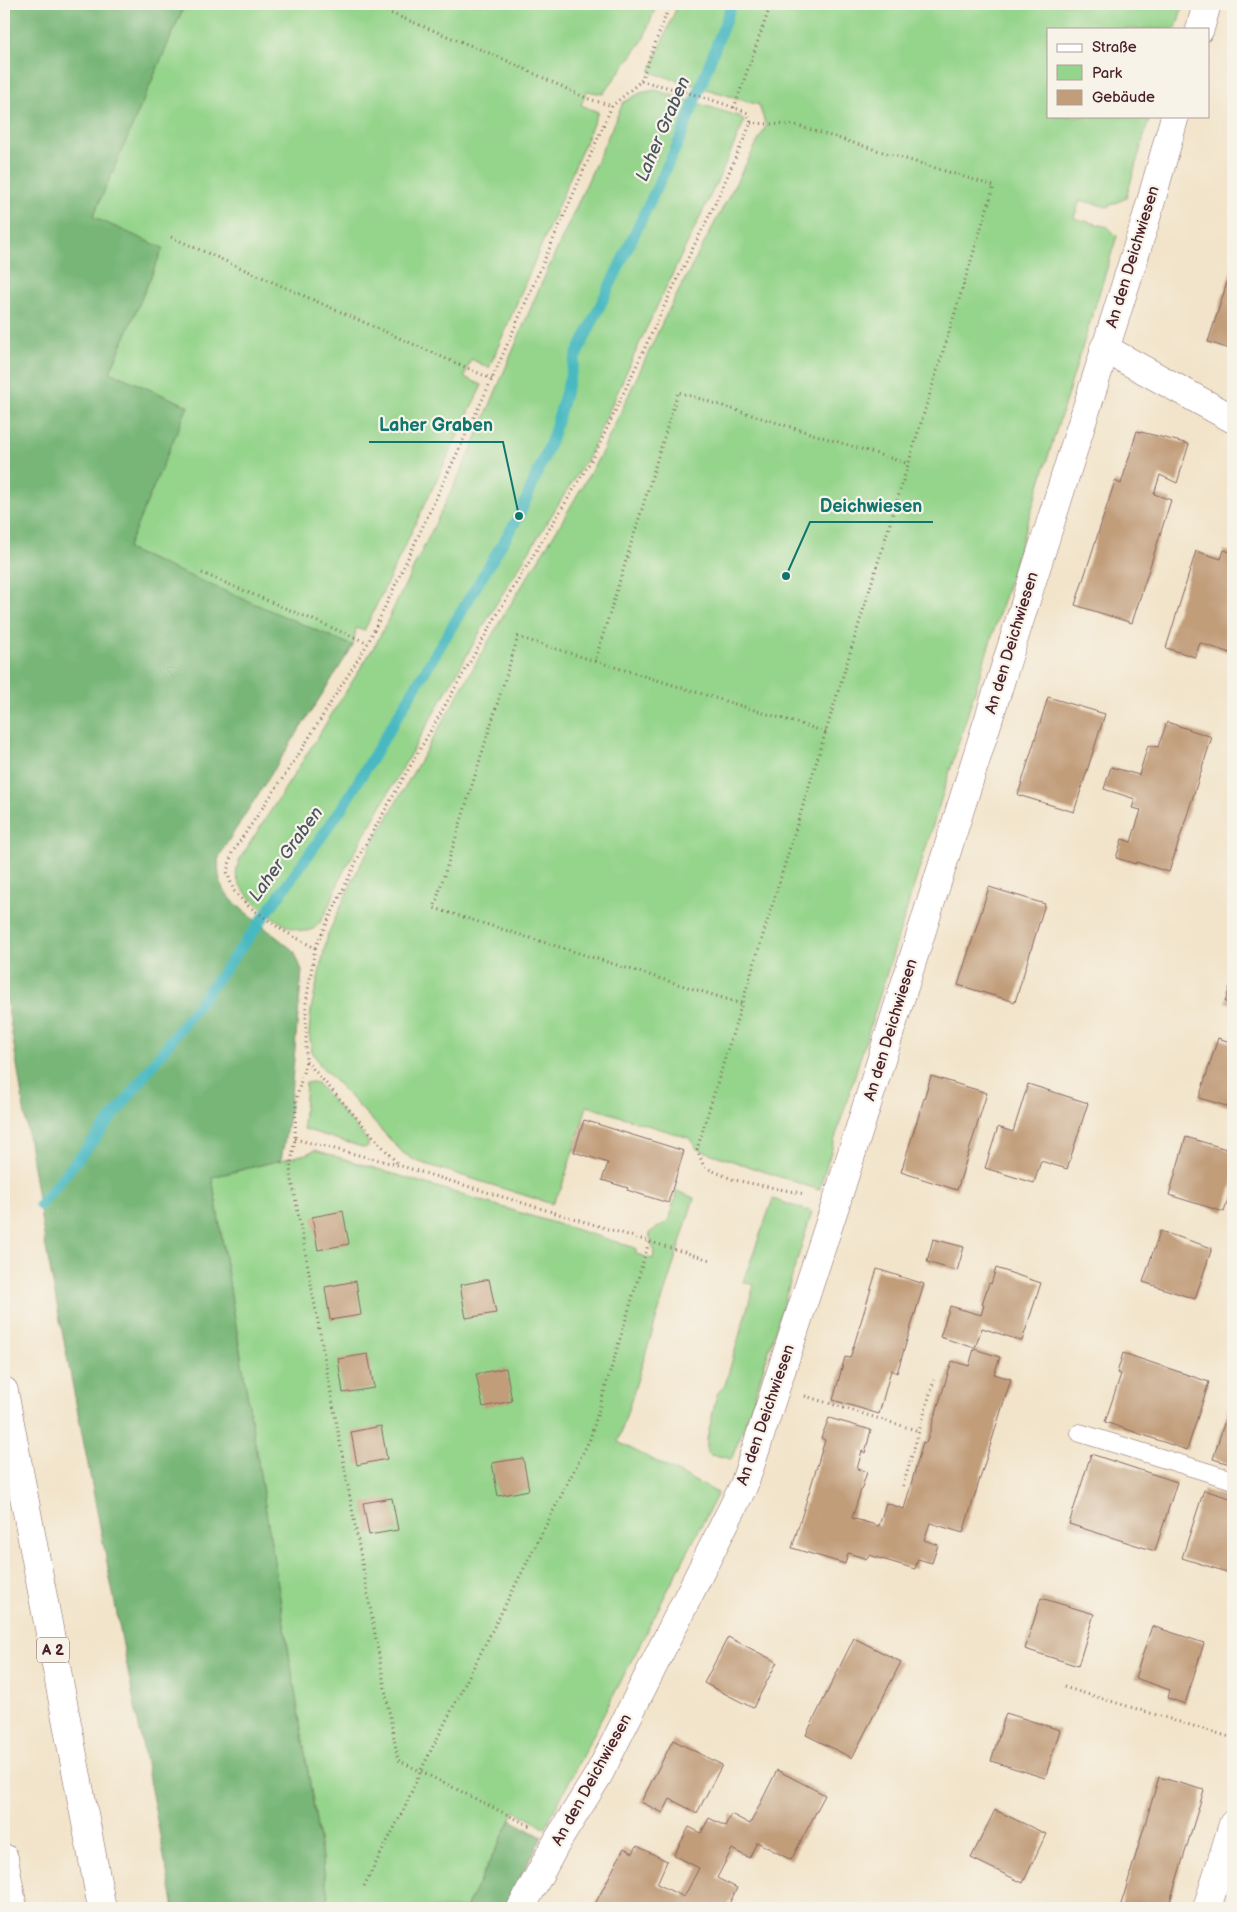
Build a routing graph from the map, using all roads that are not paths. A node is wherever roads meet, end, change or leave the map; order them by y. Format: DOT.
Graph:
graph roads {
  1 [pos="1207,4"];
  2 [pos="1200,28"];
  3 [pos="1175,118"];
  4 [pos="1104,348"];
  5 [pos="1233,419"];
  6 [pos="4,1391"];
  7 [pos="1080,1433"];
  8 [pos="1233,1480"];
  9 [pos="1233,1824"];
  10 [pos="4,1858"];
  11 [pos="13,1908"];
  12 [pos="102,1908"];
  13 [pos="521,1908"];
  14 [pos="1207,1908"];
  1 -- 2 [label="main road"];
  3 -- 4 [label="main road, An den Deichwiesen"];
  4 -- 5 [label="main road"];
  4 -- 13 [label="main road, An den Deichwiesen"];
  6 -- 12 [label="main road, A 2"];
  7 -- 8 [label="lane"];
  9 -- 14 [label="main road"];
  10 -- 11 [label="main road"];
}
